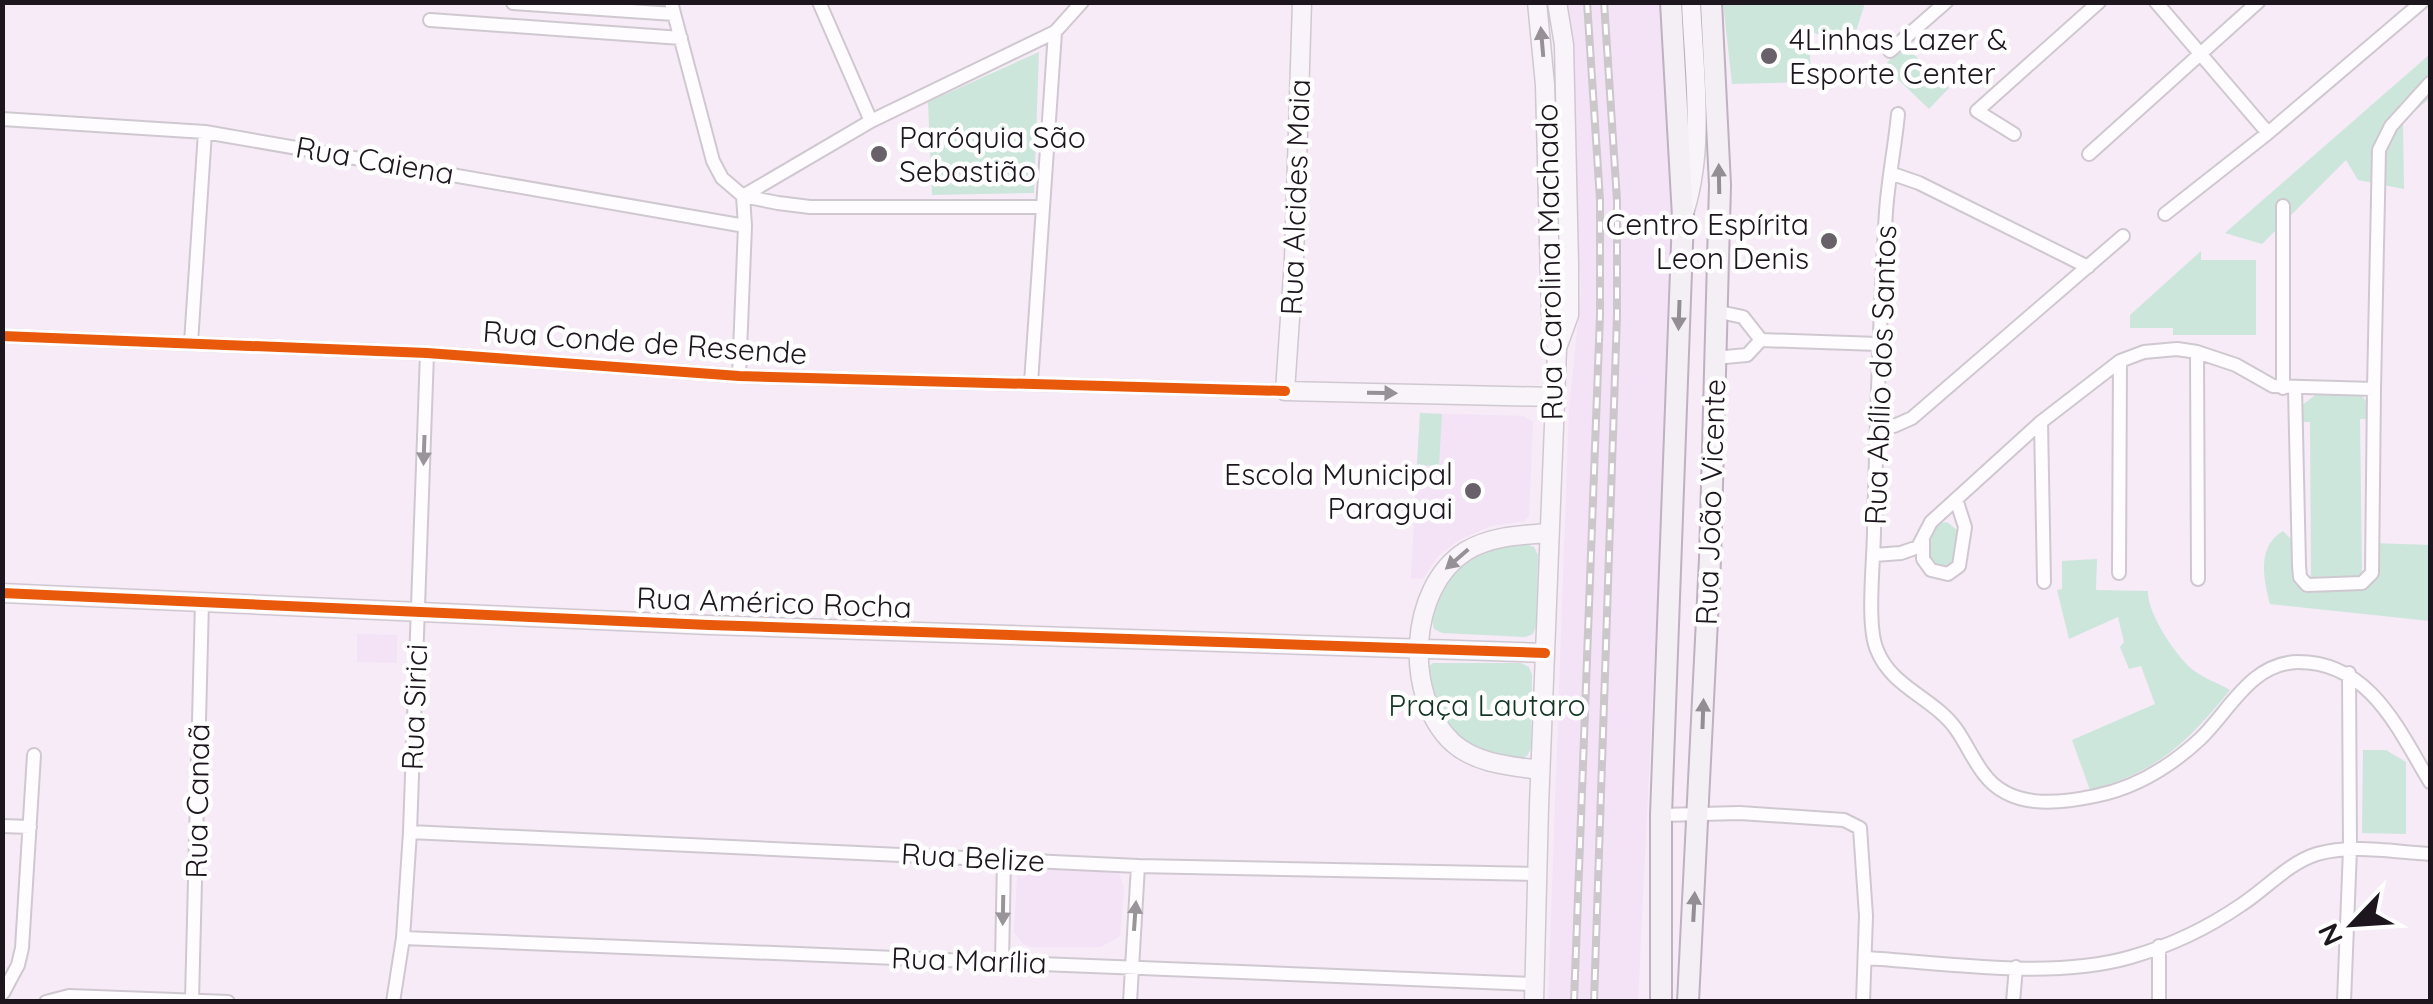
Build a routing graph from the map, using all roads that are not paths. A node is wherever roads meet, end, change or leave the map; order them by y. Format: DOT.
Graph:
graph roads {
  1 [pos="819,2"];
  2 [pos="1302,2"];
  3 [pos="1538,2"];
  4 [pos="1557,2"];
  5 [pos="1671,2"];
  6 [pos="1691,2"];
  7 [pos="1711,2"];
  8 [pos="1946,2"];
  9 [pos="2099,2"];
  10 [pos="2156,2"];
  11 [pos="2258,2"];
  12 [pos="2422,2"];
  13 [pos="513,3"];
  14 [pos="1079,3"];
  15 [pos="673,8"];
  16 [pos="430,20"];
  17 [pos="1056,32"];
  18 [pos="681,38"];
  19 [pos="1890,51"];
  20 [pos="2201,54"];
  21 [pos="2430,82"];
  22 [pos="1898,114"];
  23 [pos="2,119"];
  24 [pos="872,120"];
  25 [pos="205,132"];
  26 [pos="2268,133"];
  27 [pos="2014,134"];
  28 [pos="2089,154"];
  29 [pos="1892,174"];
  30 [pos="743,196"];
  31 [pos="2283,206"];
  32 [pos="1042,207"];
  33 [pos="2165,214"];
  34 [pos="1683,218"];
  35 [pos="745,226"];
  36 [pos="2123,236"];
  37 [pos="2088,267"];
  38 [pos="1715,311"];
  39 [pos="2,336"];
  40 [pos="1761,340"];
  41 [pos="190,343"];
  42 [pos="1878,344"];
  43 [pos="1557,349"];
  44 [pos="427,352"];
  45 [pos="2197,352"];
  46 [pos="1714,358"];
  47 [pos="2120,361"];
  48 [pos="740,376"];
  49 [pos="1031,383"];
  50 [pos="2289,388"];
  51 [pos="2374,389"];
  52 [pos="1285,391"];
  53 [pos="1554,397"];
  54 [pos="2042,422"];
  55 [pos="1876,427"];
  56 [pos="1957,502"];
  57 [pos="1548,533"];
  58 [pos="1922,541"];
  59 [pos="1906,552"];
  60 [pos="1874,555"];
  61 [pos="1925,563"];
  62 [pos="2119,573"];
  63 [pos="2198,579"];
  64 [pos="2044,582"];
  65 [pos="2,594"];
  66 [pos="202,602"];
  67 [pos="418,610"];
  68 [pos="1420,648"];
  69 [pos="1545,653"];
  70 [pos="2349,673"];
  71 [pos="34,755"];
  72 [pos="1540,770"];
  73 [pos="2430,782"];
  74 [pos="1699,812"];
  75 [pos="1661,815"];
  76 [pos="2,826"];
  77 [pos="30,827"];
  78 [pos="410,832"];
  79 [pos="2350,849"];
  80 [pos="2430,854"];
  81 [pos="1004,858"];
  82 [pos="1138,866"];
  83 [pos="1536,874"];
  84 [pos="404,938"];
  85 [pos="2159,946"];
  86 [pos="1866,958"];
  87 [pos="1002,962"];
  88 [pos="1132,966"];
  89 [pos="2016,967"];
  90 [pos="3,992"];
  91 [pos="1535,993"];
  92 [pos="192,1000"];
  93 [pos="13,1002"];
  94 [pos="46,1002"];
  95 [pos="228,1002"];
  96 [pos="393,1002"];
  97 [pos="1130,1002"];
  98 [pos="1662,1002"];
  99 [pos="1688,1002"];
  100 [pos="1863,1002"];
  101 [pos="2013,1002"];
  102 [pos="2159,1002"];
  103 [pos="2344,1002"];
  1 -- 24 [label="street"];
  2 -- 52 [label="main road, Rua Alcides Maia"];
  43 -- 3 [label="main road, Rua Carolina Machado, one-way"];
  4 -- 43 [label="main road"];
  5 -- 34 [label="main road, Rua João Vicente"];
  6 -- 34 [label="main road"];
  38 -- 7 [label="main road, Rua João Vicente, one-way"];
  8 -- 19 [label="street"];
  9 -- 27 [label="street"];
  10 -- 20 [label="street"];
  11 -- 20 [label="street"];
  12 -- 26 [label="street"];
  13 -- 15 [label="street"];
  14 -- 17 [label="street"];
  15 -- 18 [label="street"];
  16 -- 18 [label="street"];
  17 -- 24 [label="street"];
  17 -- 32 [label="street"];
  18 -- 30 [label="street"];
  20 -- 26 [label="street"];
  20 -- 28 [label="street"];
  21 -- 51 [label="street"];
  22 -- 29 [label="street, Rua Abílio dos Santos"];
  23 -- 25 [label="street, Rua Caiena"];
  24 -- 30 [label="street"];
  25 -- 35 [label="street, Rua Caiena"];
  25 -- 41 [label="street"];
  26 -- 33 [label="street"];
  29 -- 37 [label="street"];
  29 -- 42 [label="street, Rua Abílio dos Santos"];
  30 -- 32 [label="street"];
  30 -- 35 [label="street"];
  31 -- 50 [label="street"];
  32 -- 49 [label="street"];
  34 -- 75 [label="main road, Rua João Vicente, one-way"];
  35 -- 48 [label="street"];
  36 -- 37 [label="street"];
  37 -- 55 [label="street"];
  38 -- 40 [label="street"];
  38 -- 46 [label="main road, Rua João Vicente"];
  39 -- 41 [label="street, Rua Conde de Resende"];
  40 -- 42 [label="street"];
  40 -- 46 [label="street"];
  41 -- 44 [label="street, Rua Conde de Resende"];
  42 -- 55 [label="street, Rua Abílio dos Santos"];
  43 -- 53 [label="main road, Rua Carolina Machado"];
  44 -- 48 [label="street, Rua Conde de Resende"];
  44 -- 67 [label="street, Rua Sirici, one-way"];
  45 -- 47 [label="street"];
  45 -- 50 [label="street"];
  45 -- 63 [label="street"];
  74 -- 46 [label="main road, Rua João Vicente, one-way"];
  47 -- 54 [label="street"];
  47 -- 62 [label="street"];
  48 -- 49 [label="street, Rua Conde de Resende"];
  49 -- 52 [label="street, Rua Conde de Resende"];
  50 -- 51 [label="street"];
  50 -- 51 [label="street"];
  52 -- 53 [label="main road, Rua Conde de Resende, one-way"];
  53 -- 57 [label="main road, Rua Carolina Machado"];
  54 -- 56 [label="street"];
  54 -- 64 [label="street"];
  55 -- 60 [label="street, Rua Abílio dos Santos"];
  56 -- 58 [label="street"];
  56 -- 61 [label="street"];
  57 -- 68 [label="main road, one-way"];
  57 -- 69 [label="main road, Rua Carolina Machado"];
  58 -- 59 [label="street"];
  58 -- 61 [label="street"];
  59 -- 60 [label="street"];
  59 -- 61 [label="street"];
  60 -- 70 [label="street, Rua Abílio dos Santos"];
  65 -- 66 [label="main road, Rua Américo Rocha"];
  66 -- 67 [label="main road, Rua Américo Rocha"];
  66 -- 92 [label="street, Rua Canaã"];
  67 -- 68 [label="main road, Rua Américo Rocha"];
  67 -- 78 [label="street, Rua Sirici"];
  68 -- 69 [label="main road, Rua Américo Rocha"];
  68 -- 72 [label="main road"];
  69 -- 72 [label="main road, Rua Carolina Machado"];
  70 -- 73 [label="street"];
  70 -- 79 [label="street"];
  71 -- 77 [label="street"];
  72 -- 83 [label="main road, Rua Carolina Machado"];
  74 -- 75 [label="street"];
  74 -- 86 [label="street"];
  99 -- 74 [label="main road, Rua João Vicente, one-way"];
  75 -- 98 [label="main road, Rua João Vicente"];
  76 -- 77 [label="street"];
  77 -- 90 [label="street"];
  78 -- 81 [label="street, Rua Belize"];
  78 -- 84 [label="street, Rua Sirici"];
  79 -- 80 [label="street"];
  79 -- 85 [label="street"];
  79 -- 103 [label="street"];
  81 -- 82 [label="street, Rua Belize"];
  81 -- 87 [label="street, one-way"];
  82 -- 83 [label="street, Rua Belize"];
  88 -- 82 [label="street, one-way"];
  83 -- 91 [label="main road, Rua Carolina Machado"];
  84 -- 87 [label="street, Rua Marília"];
  84 -- 96 [label="street, Rua Sirici"];
  85 -- 89 [label="street"];
  85 -- 102 [label="street"];
  86 -- 89 [label="street"];
  86 -- 100 [label="street"];
  87 -- 88 [label="street, Rua Marília"];
  88 -- 91 [label="street, Rua Marília"];
  88 -- 97 [label="street"];
  89 -- 101 [label="street"];
  90 -- 93 [label="street"];
  92 -- 94 [label="street"];
  92 -- 95 [label="street"];
}
